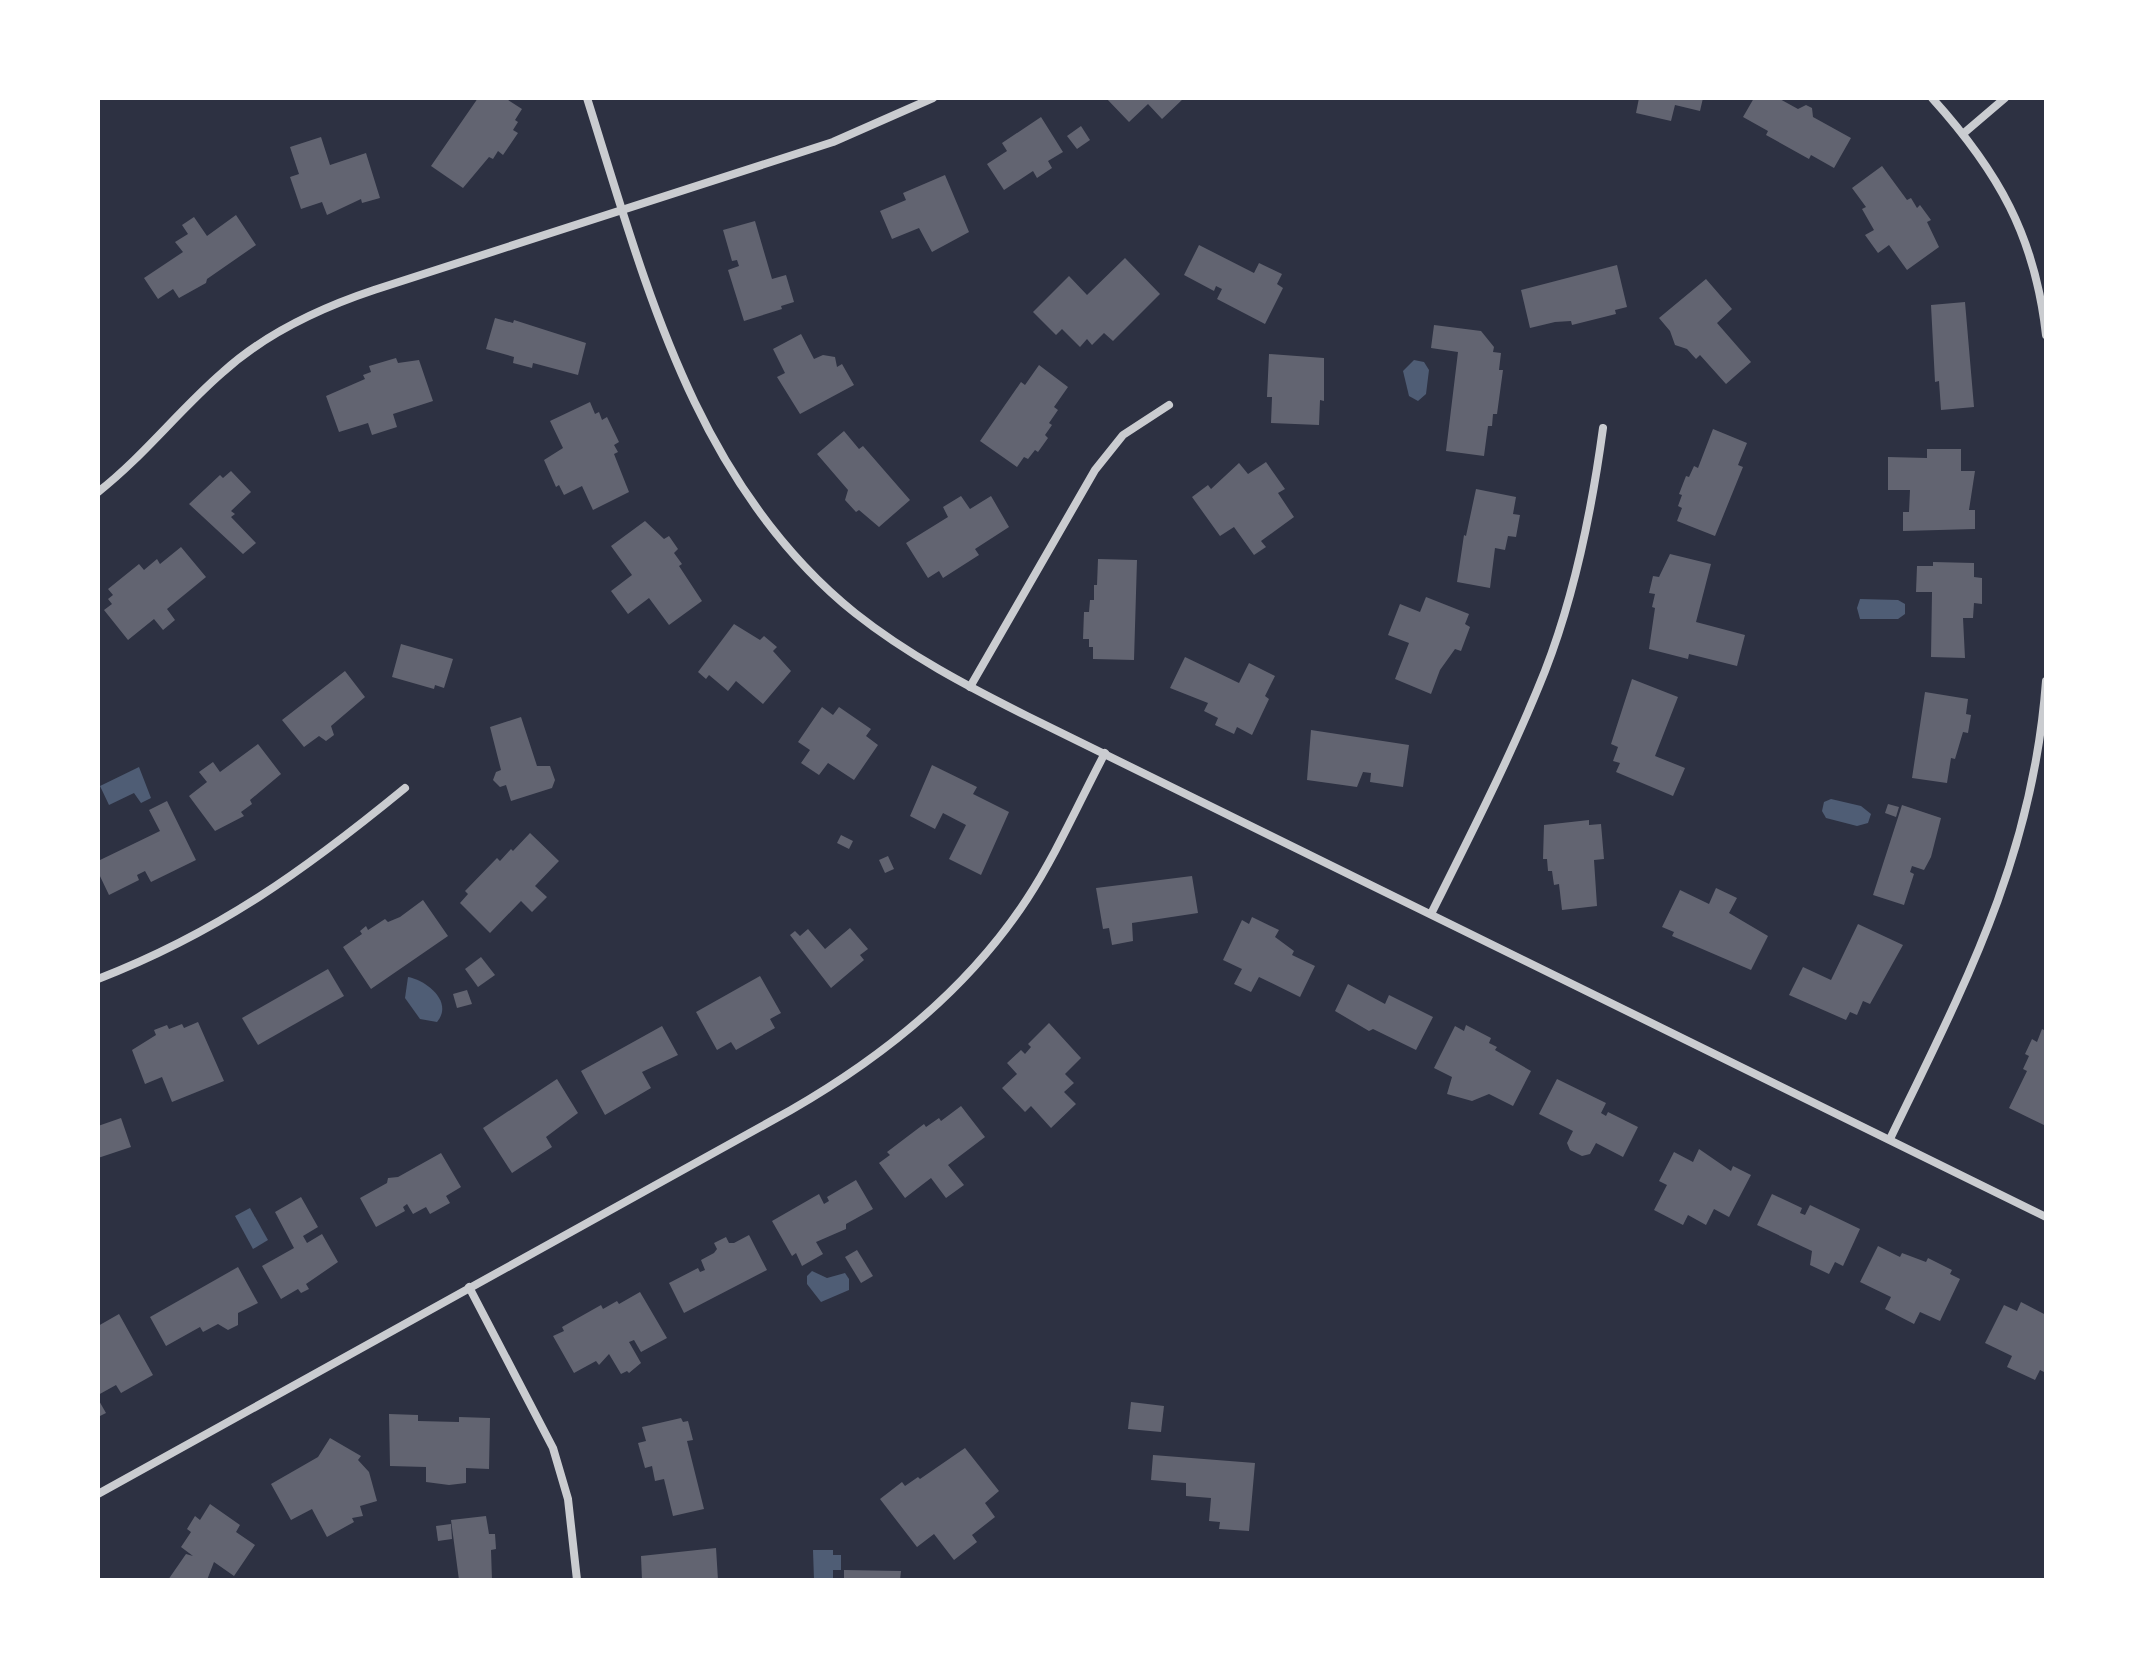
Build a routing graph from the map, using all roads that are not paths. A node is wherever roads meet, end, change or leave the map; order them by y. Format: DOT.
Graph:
graph roads {
  1 [pos="587,98"];
  2 [pos="933,98"];
  3 [pos="1932,98"];
  4 [pos="2005,98"];
  5 [pos="1964,133"];
  6 [pos="622,211"];
  7 [pos="2046,335"];
  8 [pos="1169,405"];
  9 [pos="1603,428"];
  10 [pos="98,492"];
  11 [pos="2046,681"];
  12 [pos="970,687"];
  13 [pos="1105,753"];
  14 [pos="405,788"];
  15 [pos="1431,914"];
  16 [pos="98,979"];
  17 [pos="1890,1139"];
  18 [pos="2046,1217"];
  19 [pos="469,1287"];
  20 [pos="98,1494"];
  21 [pos="577,1580"];
  1 -- 6 [label="street"];
  2 -- 6 [label="street"];
  3 -- 5 [label="street"];
  4 -- 5 [label="street"];
  5 -- 7 [label="street"];
  6 -- 10 [label="street"];
  6 -- 12 [label="street"];
  8 -- 12 [label="street"];
  9 -- 15 [label="street"];
  11 -- 17 [label="street"];
  12 -- 13 [label="street"];
  13 -- 15 [label="street"];
  13 -- 19 [label="street"];
  14 -- 16 [label="street"];
  15 -- 17 [label="street"];
  17 -- 18 [label="street"];
  19 -- 20 [label="street"];
  19 -- 21 [label="street"];
}
